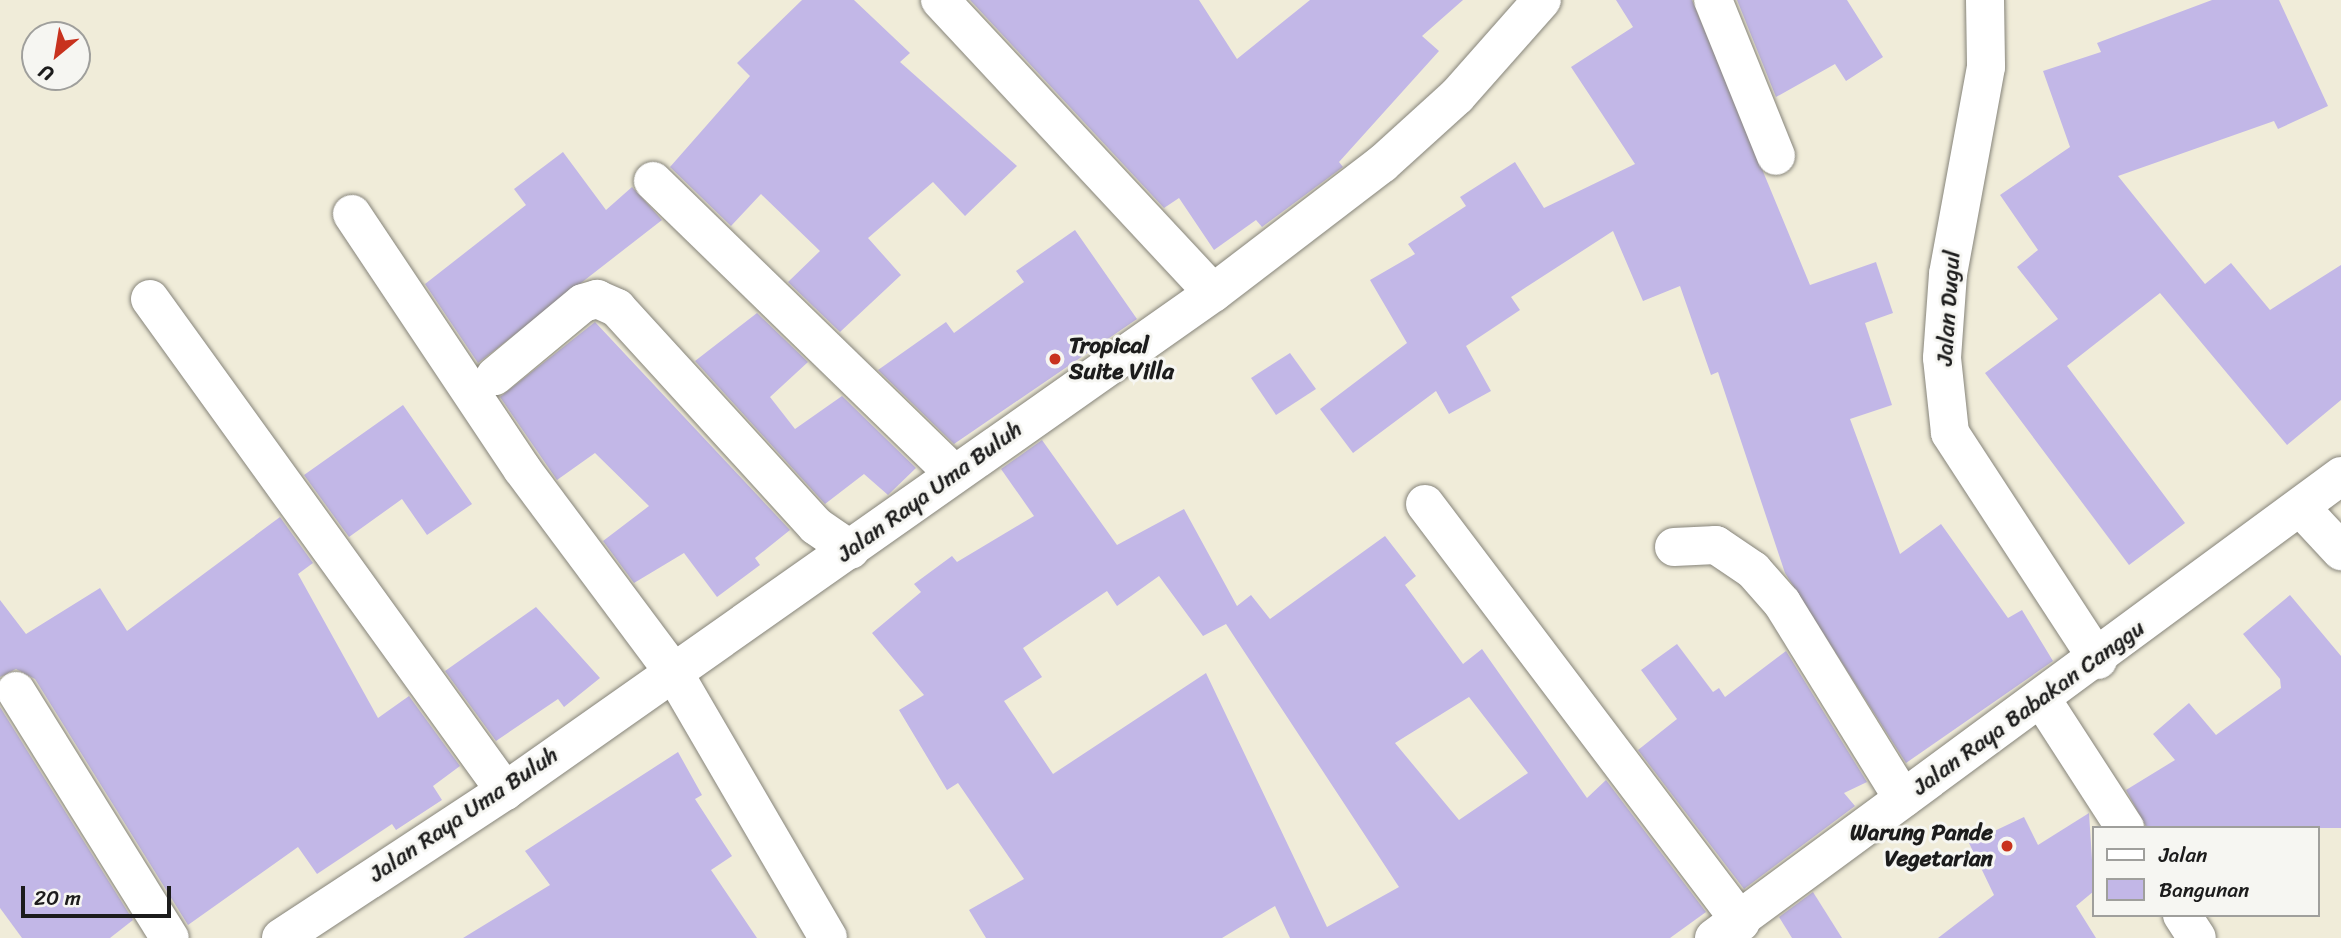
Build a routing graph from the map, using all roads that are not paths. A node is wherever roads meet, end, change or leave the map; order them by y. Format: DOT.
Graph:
graph roads {
  1 [pos="940,0"];
  2 [pos="1542,0"];
  3 [pos="1713,0"];
  4 [pos="1984,0"];
  5 [pos="1776,156"];
  6 [pos="653,181"];
  7 [pos="352,214"];
  8 [pos="1213,293"];
  9 [pos="150,299"];
  10 [pos="495,376"];
  11 [pos="953,473"];
  12 [pos="2341,476"];
  13 [pos="1425,504"];
  14 [pos="2301,508"];
  15 [pos="1674,547"];
  16 [pos="851,550"];
  17 [pos="2341,551"];
  18 [pos="2098,660"];
  19 [pos="674,673"];
  20 [pos="16,691"];
  21 [pos="2041,698"];
  22 [pos="505,792"];
  23 [pos="1903,799"];
  24 [pos="2124,826"];
  25 [pos="2183,917"];
  26 [pos="1727,930"];
  27 [pos="170,938"];
  28 [pos="281,938"];
  29 [pos="828,938"];
  30 [pos="2197,938"];
  1 -- 8 [label="street"];
  2 -- 8 [label="street, Jalan Raya Uma Buluh"];
  3 -- 5 [label="street"];
  4 -- 18 [label="street, Jalan Dugul"];
  6 -- 11 [label="street"];
  7 -- 19 [label="street"];
  8 -- 11 [label="street, Jalan Raya Uma Buluh"];
  9 -- 22 [label="street"];
  10 -- 16 [label="street"];
  11 -- 16 [label="street, Jalan Raya Uma Buluh"];
  12 -- 14 [label="street, Jalan Raya Babakan Canggu"];
  13 -- 26 [label="street"];
  14 -- 17 [label="street"];
  14 -- 18 [label="street, Jalan Raya Babakan Canggu"];
  15 -- 23 [label="street"];
  16 -- 19 [label="street, Jalan Raya Uma Buluh"];
  18 -- 21 [label="street, Jalan Raya Babakan Canggu"];
  19 -- 22 [label="street, Jalan Raya Uma Buluh"];
  19 -- 29 [label="street"];
  20 -- 27 [label="street"];
  21 -- 23 [label="street, Jalan Raya Babakan Canggu"];
  21 -- 24 [label="street"];
  22 -- 28 [label="street, Jalan Raya Uma Buluh"];
  23 -- 26 [label="street, Jalan Raya Babakan Canggu"];
  25 -- 30 [label="street"];
}
